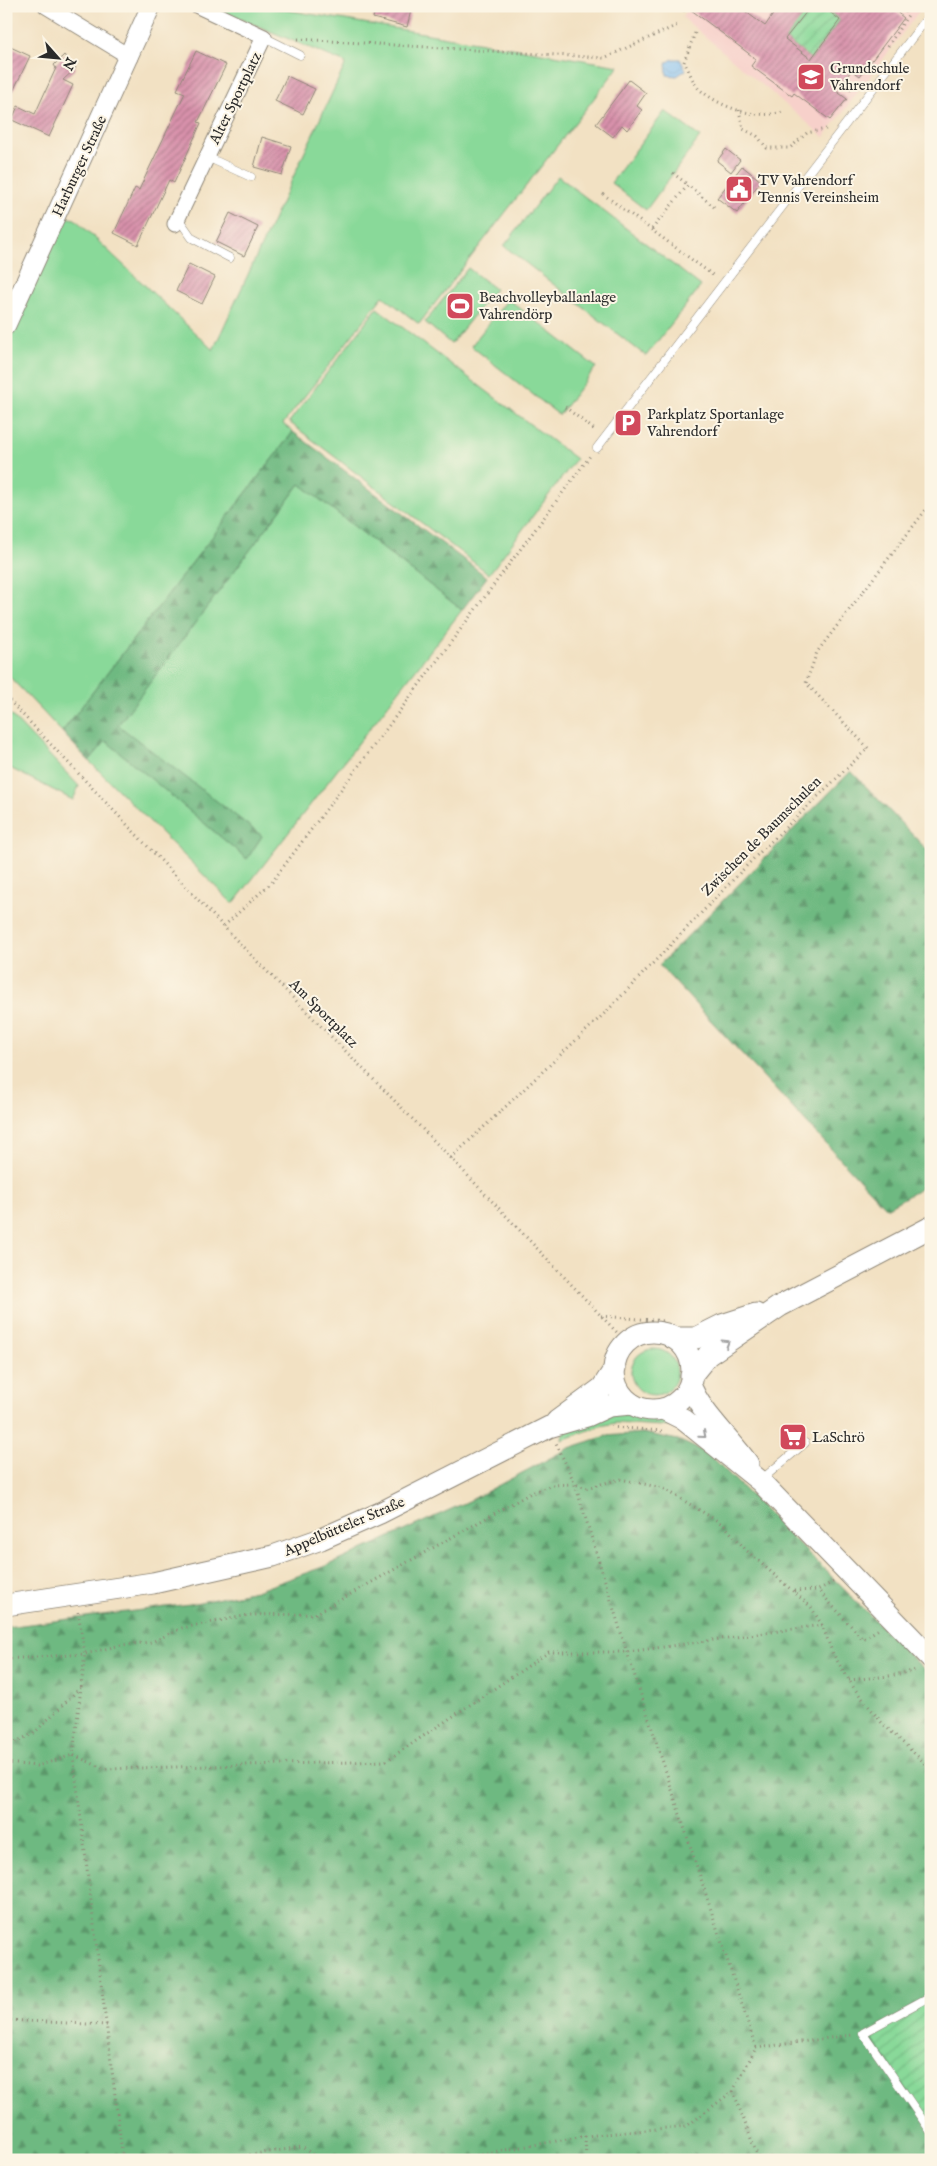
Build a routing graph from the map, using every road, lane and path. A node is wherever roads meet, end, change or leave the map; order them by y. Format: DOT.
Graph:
graph roads {
  1 [pos="46,6"];
  2 [pos="151,6"];
  3 [pos="198,6"];
  4 [pos="521,6"];
  5 [pos="536,6"];
  6 [pos="686,6"];
  7 [pos="902,6"];
  8 [pos="526,7"];
  9 [pos="683,11"];
  10 [pos="931,14"];
  11 [pos="680,24"];
  12 [pos="695,33"];
  13 [pos="264,38"];
  14 [pos="294,39"];
  15 [pos="885,51"];
  16 [pos="300,55"];
  17 [pos="130,57"];
  18 [pos="832,82"];
  19 [pos="859,85"];
  20 [pos="854,92"];
  21 [pos="849,99"];
  22 [pos="740,110"];
  23 [pos="782,112"];
  24 [pos="828,128"];
  25 [pos="207,157"];
  26 [pos="673,174"];
  27 [pos="252,177"];
  28 [pos="688,185"];
  29 [pos="603,194"];
  30 [pos="714,206"];
  31 [pos="176,221"];
  32 [pos="652,229"];
  33 [pos="230,258"];
  34 [pos="722,282"];
  35 [pos="6,325"];
  36 [pos="565,407"];
  37 [pos="604,438"];
  38 [pos="597,448"];
  39 [pos="931,503"];
  40 [pos="6,696"];
  41 [pos="224,926"];
  42 [pos="451,1158"];
  43 [pos="931,1227"];
  44 [pos="780,1306"];
  45 [pos="600,1316"];
  46 [pos="670,1330"];
  47 [pos="627,1343"];
  48 [pos="615,1368"];
  49 [pos="691,1380"];
  50 [pos="632,1404"];
  51 [pos="662,1409"];
  52 [pos="553,1436"];
  53 [pos="805,1443"];
  54 [pos="760,1481"];
  55 [pos="575,1484"];
  56 [pos="849,1573"];
  57 [pos="818,1590"];
  58 [pos="792,1591"];
  59 [pos="75,1596"];
  60 [pos="6,1605"];
  61 [pos="894,1620"];
  62 [pos="822,1625"];
  63 [pos="627,1652"];
  64 [pos="85,1654"];
  65 [pos="6,1659"];
  66 [pos="927,1663"];
  67 [pos="849,1680"];
  68 [pos="81,1686"];
  69 [pos="6,1746"];
  70 [pos="73,1755"];
  71 [pos="6,1763"];
  72 [pos="931,1769"];
  73 [pos="931,1996"];
  74 [pos="6,2020"];
  75 [pos="107,2025"];
  76 [pos="863,2033"];
  77 [pos="756,2048"];
  78 [pos="733,2091"];
  79 [pos="931,2132"];
  80 [pos="585,2136"];
  81 [pos="123,2160"];
  82 [pos="215,2160"];
  83 [pos="320,2160"];
  84 [pos="447,2160"];
  85 [pos="586,2160"];
  86 [pos="759,2160"];
  1 -- 17 [label="street"];
  2 -- 17 [label="street, Harburger Straße"];
  3 -- 13 [label="street, Alter Sportplatz"];
  4 -- 8 [label="path"];
  5 -- 8 [label="path"];
  6 -- 9 [label="path"];
  7 -- 15 [label="path"];
  10 -- 34 [label="lane"];
  11 -- 14 [label="path"];
  12 -- 22 [label="path"];
  13 -- 16 [label="lane"];
  13 -- 25 [label="street, Alter Sportplatz"];
  17 -- 35 [label="street, Harburger Straße"];
  18 -- 20 [label="path"];
  19 -- 20 [label="path"];
  20 -- 21 [label="path"];
  22 -- 23 [label="path"];
  22 -- 24 [label="path"];
  25 -- 27 [label="lane"];
  25 -- 31 [label="street, Alter Sportplatz"];
  26 -- 28 [label="path"];
  28 -- 30 [label="path"];
  28 -- 32 [label="path"];
  29 -- 32 [label="path"];
  31 -- 33 [label="lane"];
  32 -- 34 [label="path"];
  34 -- 37 [label="lane"];
  36 -- 37 [label="path"];
  37 -- 38 [label="lane"];
  38 -- 41 [label="path"];
  39 -- 42 [label="path, Zwischen de Baumschulen"];
  40 -- 41 [label="path, Am Sportplatz"];
  41 -- 42 [label="path, Am Sportplatz"];
  42 -- 45 [label="path, Am Sportplatz"];
  43 -- 44 [label="main road"];
  44 -- 46 [label="main road"];
  49 -- 44 [label="main road, one-way"];
  45 -- 46 [label="path"];
  45 -- 47 [label="path, Am Sportplatz"];
  46 -- 47 [label="main road"];
  46 -- 49 [label="main road"];
  47 -- 48 [label="main road"];
  48 -- 50 [label="main road"];
  48 -- 52 [label="main road, Appelbütteler Straße"];
  49 -- 51 [label="main road"];
  49 -- 54 [label="main road"];
  50 -- 51 [label="main road"];
  50 -- 52 [label="main road, Appelbütteler Straße"];
  51 -- 54 [label="main road, one-way"];
  52 -- 55 [label="path"];
  52 -- 59 [label="main road, Appelbütteler Straße"];
  53 -- 54 [label="lane"];
  54 -- 56 [label="main road"];
  55 -- 58 [label="path"];
  55 -- 63 [label="path"];
  55 -- 64 [label="path"];
  56 -- 57 [label="path"];
  56 -- 61 [label="main road"];
  57 -- 58 [label="path"];
  57 -- 61 [label="path"];
  58 -- 62 [label="path"];
  59 -- 60 [label="main road, Appelbütteler Straße"];
  59 -- 64 [label="path"];
  61 -- 66 [label="main road"];
  62 -- 63 [label="path"];
  62 -- 67 [label="path"];
  63 -- 70 [label="path"];
  63 -- 77 [label="path"];
  64 -- 65 [label="path"];
  64 -- 68 [label="path"];
  66 -- 67 [label="path"];
  67 -- 72 [label="path"];
  68 -- 69 [label="path"];
  68 -- 70 [label="path"];
  70 -- 71 [label="path"];
  70 -- 75 [label="path"];
  73 -- 76 [label="lane"];
  74 -- 75 [label="path"];
  75 -- 81 [label="path"];
  76 -- 77 [label="path"];
  76 -- 79 [label="lane"];
  77 -- 78 [label="path"];
  78 -- 80 [label="path"];
  78 -- 86 [label="path"];
  80 -- 84 [label="path"];
  80 -- 85 [label="path"];
  82 -- 83 [label="path"];
}
